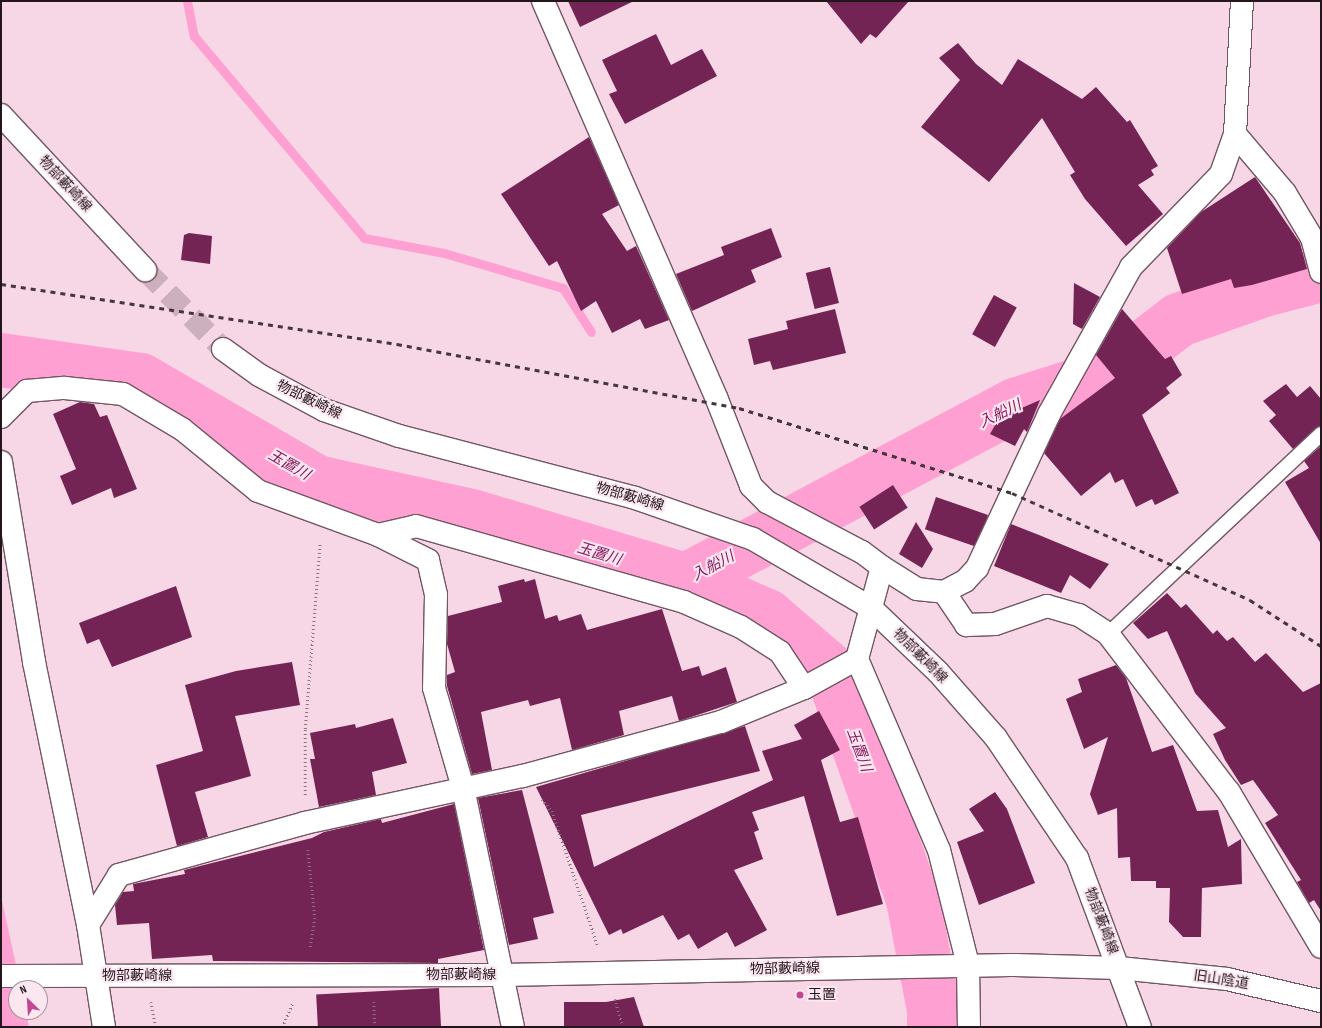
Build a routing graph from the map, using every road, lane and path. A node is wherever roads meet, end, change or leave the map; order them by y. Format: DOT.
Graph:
graph roads {
  1 [pos="543,1"];
  2 [pos="1242,1"];
  3 [pos="1,115"];
  4 [pos="1235,134"];
  5 [pos="145,270"];
  6 [pos="1321,272"];
  7 [pos="223,349"];
  8 [pos="1,417"];
  9 [pos="1321,434"];
  10 [pos="1,462"];
  11 [pos="322,514"];
  12 [pos="378,535"];
  13 [pos="882,567"];
  14 [pos="944,592"];
  15 [pos="871,608"];
  16 [pos="1108,634"];
  17 [pos="857,659"];
  18 [pos="804,688"];
  19 [pos="523,776"];
  20 [pos="463,788"];
  21 [pos="305,823"];
  22 [pos="88,925"];
  23 [pos="1321,947"];
  24 [pos="958,965"];
  25 [pos="1119,968"];
  26 [pos="607,973"];
  27 [pos="502,975"];
  28 [pos="1,976"];
  29 [pos="87,976"];
  30 [pos="306,976"];
  31 [pos="1321,1001"];
  32 [pos="104,1027"];
  33 [pos="282,1027"];
  34 [pos="513,1027"];
  35 [pos="969,1027"];
  36 [pos="1140,1027"];
  1 -- 13 [label="street"];
  2 -- 4 [label="street"];
  3 -- 5 [label="street, 物部藪崎線"];
  4 -- 6 [label="street"];
  4 -- 14 [label="street"];
  7 -- 15 [label="street, 物部藪崎線"];
  8 -- 11 [label="street"];
  9 -- 16 [label="lane"];
  10 -- 22 [label="street"];
  11 -- 12 [label="street"];
  11 -- 21 [label="path"];
  12 -- 18 [label="street"];
  12 -- 20 [label="street"];
  13 -- 14 [label="street"];
  13 -- 15 [label="street"];
  14 -- 16 [label="street"];
  15 -- 17 [label="street"];
  15 -- 25 [label="street, 物部藪崎線"];
  16 -- 23 [label="street"];
  17 -- 18 [label="street"];
  17 -- 24 [label="street"];
  18 -- 19 [label="street"];
  19 -- 20 [label="street"];
  19 -- 26 [label="path"];
  20 -- 21 [label="street"];
  20 -- 27 [label="street"];
  21 -- 22 [label="street"];
  21 -- 30 [label="path"];
  22 -- 29 [label="street"];
  24 -- 25 [label="street, 物部藪崎線"];
  24 -- 26 [label="street, 物部藪崎線"];
  24 -- 35 [label="street"];
  25 -- 31 [label="street, 旧山陰道"];
  25 -- 36 [label="street"];
  26 -- 27 [label="street, 物部藪崎線"];
  27 -- 30 [label="street, 物部藪崎線"];
  27 -- 34 [label="street"];
  28 -- 29 [label="street, 物部藪崎線"];
  29 -- 30 [label="street, 物部藪崎線"];
  29 -- 32 [label="street"];
  30 -- 33 [label="path"];
}
